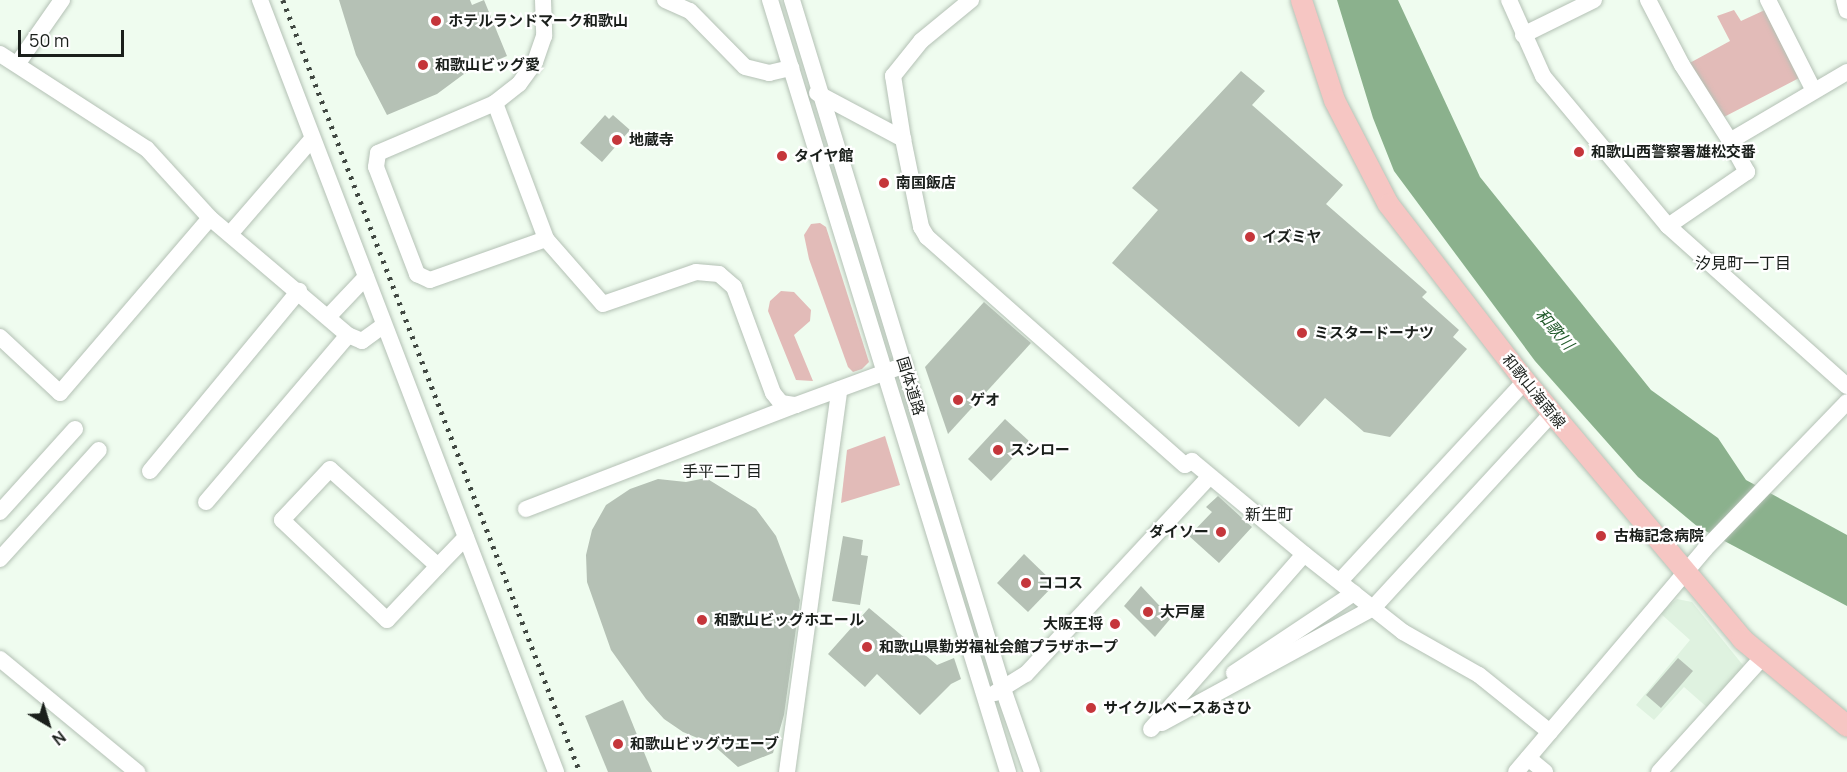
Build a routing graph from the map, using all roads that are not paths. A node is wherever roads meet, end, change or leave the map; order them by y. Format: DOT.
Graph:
graph roads {
  1 [pos="62,0"];
  2 [pos="260,0"];
  3 [pos="543,0"];
  4 [pos="665,0"];
  5 [pos="770,0"];
  6 [pos="792,0"];
  7 [pos="971,0"];
  8 [pos="1301,0"];
  9 [pos="1509,0"];
  10 [pos="1594,0"];
  11 [pos="1648,0"];
  12 [pos="1768,0"];
  13 [pos="1844,0"];
  14 [pos="1847,11"];
  15 [pos="1523,35"];
  16 [pos="0,54"];
  17 [pos="18,63"];
  18 [pos="791,68"];
  19 [pos="1847,72"];
  20 [pos="1813,89"];
  21 [pos="820,92"];
  22 [pos="800,99"];
  23 [pos="495,103"];
  24 [pos="312,139"];
  25 [pos="903,140"];
  26 [pos="1730,141"];
  27 [pos="210,218"];
  28 [pos="1668,226"];
  29 [pos="230,234"];
  30 [pos="546,239"];
  31 [pos="366,277"];
  32 [pos="299,291"];
  33 [pos="328,317"];
  34 [pos="384,325"];
  35 [pos="348,335"];
  36 [pos="0,337"];
  37 [pos="905,365"];
  38 [pos="885,373"];
  39 [pos="1525,381"];
  40 [pos="1847,386"];
  41 [pos="839,390"];
  42 [pos="1847,402"];
  43 [pos="796,405"];
  44 [pos="1552,413"];
  45 [pos="75,429"];
  46 [pos="99,450"];
  47 [pos="150,471"];
  48 [pos="1209,477"];
  49 [pos="206,502"];
  50 [pos="526,509"];
  51 [pos="0,512"];
  52 [pos="466,537"];
  53 [pos="1304,554"];
  54 [pos="0,559"];
  55 [pos="438,566"];
  56 [pos="1687,574"];
  57 [pos="1340,581"];
  58 [pos="1354,592"];
  59 [pos="1373,608"];
  60 [pos="0,659"];
  61 [pos="1761,659"];
  62 [pos="1003,689"];
  63 [pos="984,698"];
  64 [pos="1847,726"];
  65 [pos="1151,729"];
  66 [pos="1550,732"];
  67 [pos="1528,758"];
  68 [pos="136,772"];
  69 [pos="556,772"];
  70 [pos="787,772"];
  71 [pos="1008,772"];
  72 [pos="1032,772"];
  73 [pos="1516,772"];
  74 [pos="1545,772"];
  75 [pos="1659,772"];
  1 -- 17 [label="street"];
  2 -- 24 [label="street"];
  3 -- 23 [label="street"];
  4 -- 18 [label="street"];
  5 -- 18 [label="street, 国体道路"];
  6 -- 21 [label="street, 国体道路"];
  7 -- 25 [label="street"];
  8 -- 39 [label="main road, 和歌山海南線"];
  9 -- 15 [label="street"];
  10 -- 15 [label="street"];
  11 -- 26 [label="street"];
  12 -- 20 [label="street"];
  13 -- 14 [label="street"];
  15 -- 28 [label="street"];
  16 -- 17 [label="street"];
  17 -- 27 [label="street"];
  18 -- 22 [label="street, 国体道路"];
  19 -- 20 [label="street"];
  20 -- 26 [label="street"];
  21 -- 22 [label="street"];
  21 -- 25 [label="street"];
  21 -- 37 [label="street, 国体道路"];
  22 -- 38 [label="street, 国体道路"];
  23 -- 30 [label="street"];
  23 -- 30 [label="street"];
  24 -- 29 [label="street"];
  24 -- 31 [label="street"];
  25 -- 48 [label="street"];
  26 -- 28 [label="street"];
  27 -- 29 [label="street"];
  27 -- 36 [label="street"];
  28 -- 40 [label="street"];
  29 -- 32 [label="street"];
  30 -- 43 [label="street"];
  31 -- 33 [label="street"];
  31 -- 34 [label="street"];
  32 -- 33 [label="street"];
  32 -- 47 [label="street"];
  33 -- 35 [label="street"];
  34 -- 35 [label="street"];
  34 -- 52 [label="street"];
  35 -- 49 [label="street"];
  37 -- 38 [label="street"];
  37 -- 62 [label="street, 国体道路"];
  38 -- 41 [label="street"];
  38 -- 63 [label="street, 国体道路"];
  39 -- 44 [label="main road, 和歌山海南線"];
  39 -- 57 [label="street"];
  41 -- 43 [label="street"];
  41 -- 70 [label="street"];
  42 -- 56 [label="street"];
  43 -- 50 [label="street"];
  44 -- 56 [label="main road, 和歌山海南線"];
  44 -- 59 [label="street"];
  45 -- 51 [label="street"];
  46 -- 54 [label="street"];
  48 -- 53 [label="street"];
  48 -- 62 [label="street"];
  52 -- 55 [label="street"];
  52 -- 69 [label="street"];
  53 -- 57 [label="street"];
  53 -- 65 [label="street"];
  55 -- 55 [label="street"];
  56 -- 61 [label="main road, 和歌山海南線"];
  56 -- 66 [label="street"];
  57 -- 58 [label="street"];
  58 -- 59 [label="street"];
  58 -- 65 [label="street"];
  59 -- 65 [label="street"];
  59 -- 66 [label="street"];
  60 -- 68 [label="street"];
  61 -- 64 [label="main road, 和歌山海南線"];
  61 -- 75 [label="street"];
  62 -- 63 [label="street"];
  62 -- 72 [label="street, 国体道路"];
  63 -- 71 [label="street, 国体道路"];
  66 -- 67 [label="street"];
  67 -- 73 [label="street"];
  67 -- 74 [label="street"];
}
